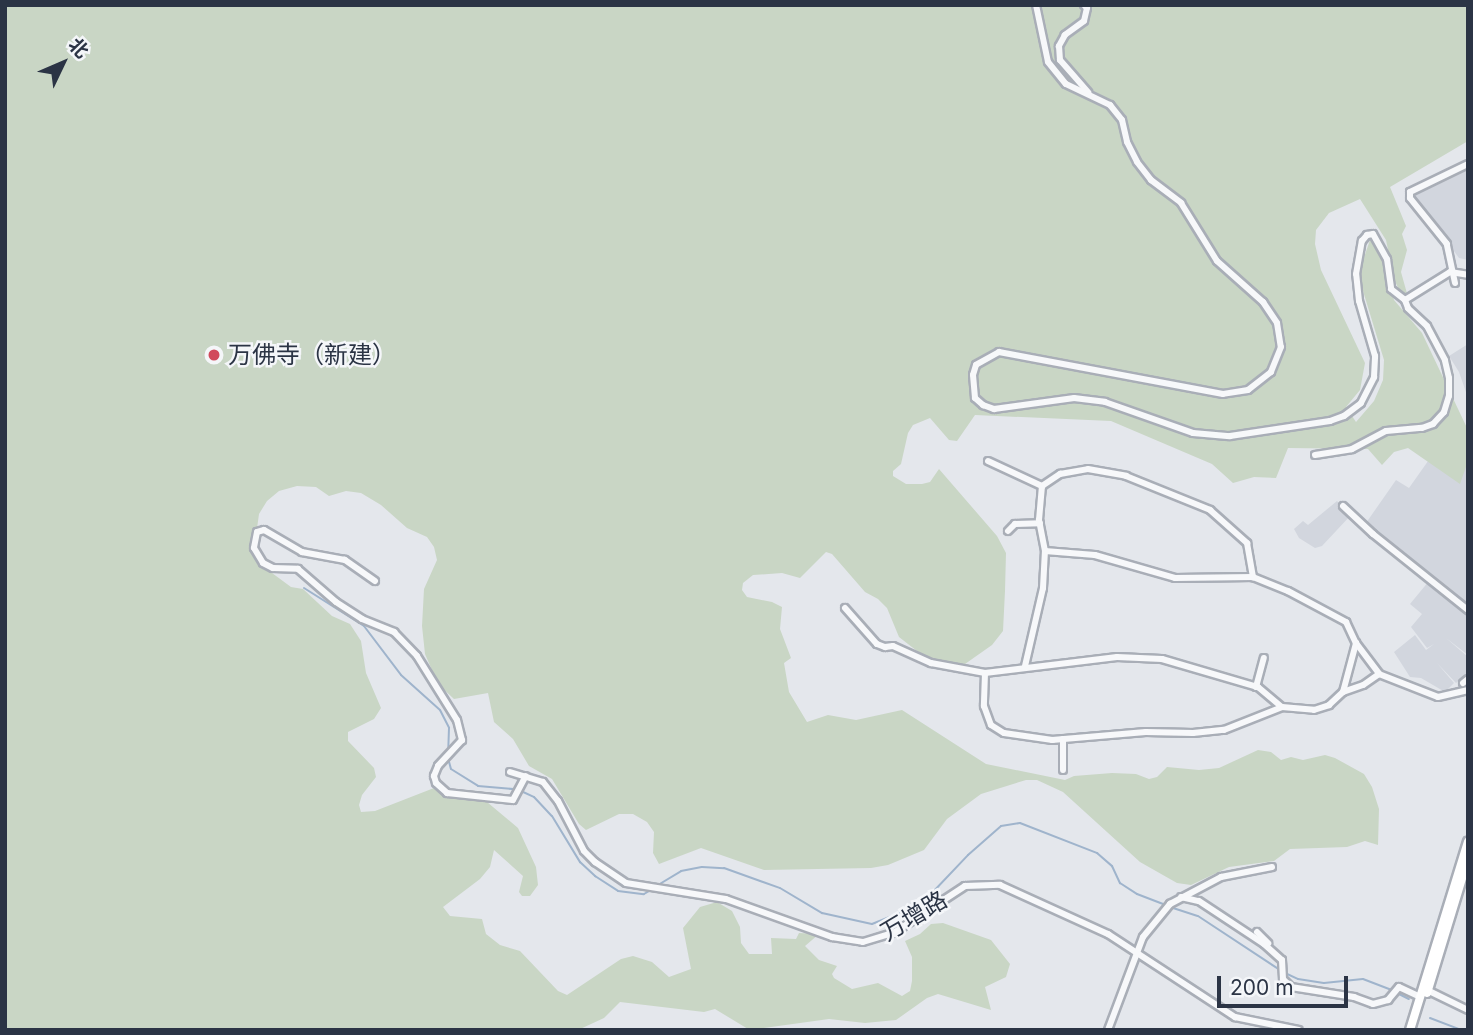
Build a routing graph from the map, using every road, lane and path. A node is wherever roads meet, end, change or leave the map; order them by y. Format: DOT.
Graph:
graph roads {
  1 [pos="1036,5"];
  2 [pos="1084,5"];
  3 [pos="1091,95"];
  4 [pos="1468,164"];
  5 [pos="1455,272"];
  6 [pos="1468,275"];
  7 [pos="1455,283"];
  8 [pos="1405,300"];
  9 [pos="1315,455"];
  10 [pos="988,461"];
  11 [pos="1042,486"];
  12 [pos="1343,506"];
  13 [pos="1040,523"];
  14 [pos="1008,531"];
  15 [pos="1045,551"];
  16 [pos="1253,577"];
  17 [pos="375,581"];
  18 [pos="845,608"];
  19 [pos="1468,610"];
  20 [pos="1356,643"];
  21 [pos="1264,658"];
  22 [pos="1025,666"];
  23 [pos="985,673"];
  24 [pos="1379,674"];
  25 [pos="1256,687"];
  26 [pos="1468,690"];
  27 [pos="1343,692"];
  28 [pos="1282,707"];
  29 [pos="1063,739"];
  30 [pos="1063,769"];
  31 [pos="510,772"];
  32 [pos="526,776"];
  33 [pos="1468,842"];
  34 [pos="1468,859"];
  35 [pos="1272,867"];
  36 [pos="1178,899"];
  37 [pos="1257,932"];
  38 [pos="1137,953"];
  39 [pos="1277,955"];
  40 [pos="1424,994"];
  41 [pos="1468,1010"];
  42 [pos="1108,1030"];
  43 [pos="1299,1030"];
  44 [pos="1410,1030"];
  45 [pos="1415,1030"];
  1 -- 3 [label="street"];
  2 -- 3 [label="street"];
  3 -- 8 [label="street"];
  4 -- 5 [label="street"];
  5 -- 6 [label="street"];
  5 -- 7 [label="street"];
  5 -- 8 [label="street"];
  8 -- 9 [label="street"];
  10 -- 11 [label="street"];
  11 -- 13 [label="street"];
  11 -- 16 [label="street"];
  12 -- 19 [label="street"];
  13 -- 14 [label="street"];
  13 -- 15 [label="street"];
  15 -- 16 [label="street"];
  15 -- 22 [label="street"];
  16 -- 20 [label="street"];
  17 -- 32 [label="street"];
  18 -- 23 [label="street"];
  20 -- 24 [label="street"];
  20 -- 27 [label="street"];
  21 -- 25 [label="street"];
  22 -- 23 [label="street"];
  22 -- 25 [label="street"];
  23 -- 29 [label="street"];
  24 -- 26 [label="street"];
  24 -- 27 [label="street"];
  25 -- 28 [label="street"];
  27 -- 28 [label="street"];
  28 -- 29 [label="street"];
  29 -- 30 [label="street"];
  31 -- 32 [label="street, 万增路"];
  32 -- 38 [label="street, 万增路"];
  33 -- 40 [label="main road"];
  34 -- 40 [label="main road"];
  35 -- 36 [label="street"];
  36 -- 38 [label="street"];
  36 -- 39 [label="street"];
  37 -- 39 [label="street"];
  38 -- 42 [label="street"];
  38 -- 43 [label="street, 万增路"];
  39 -- 40 [label="street"];
  40 -- 41 [label="street"];
  40 -- 44 [label="main road"];
  40 -- 45 [label="main road"];
}
